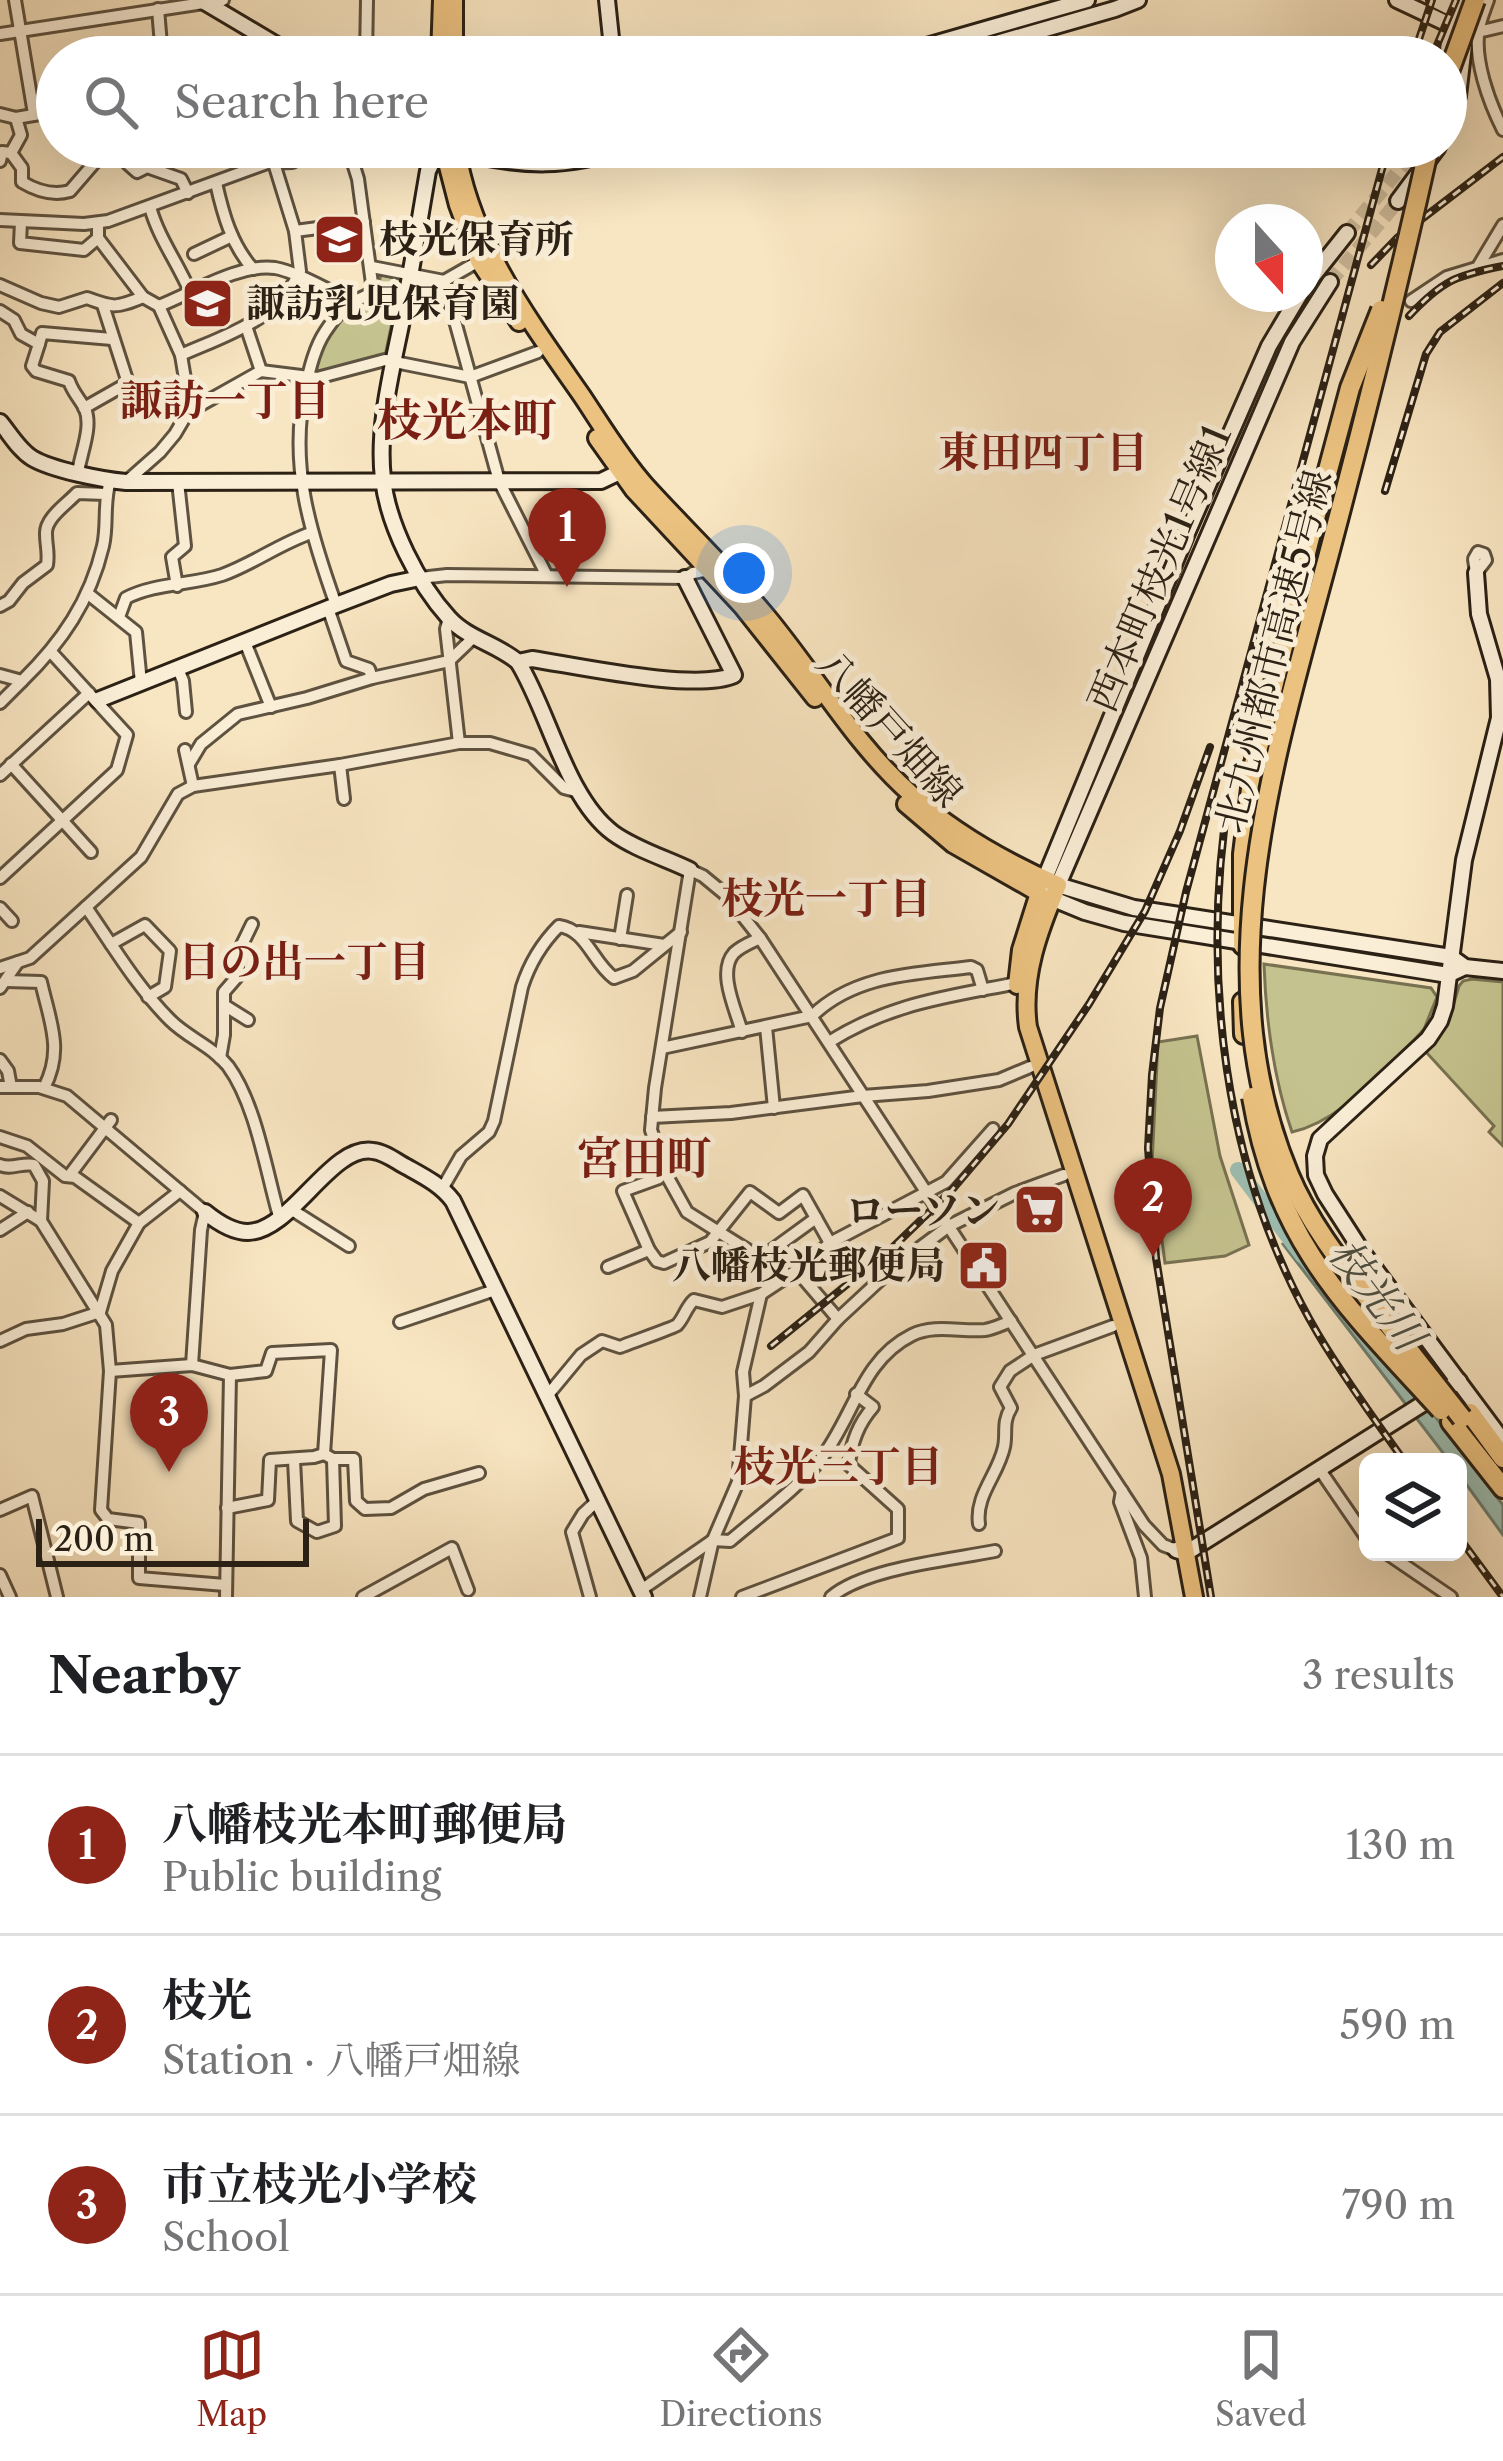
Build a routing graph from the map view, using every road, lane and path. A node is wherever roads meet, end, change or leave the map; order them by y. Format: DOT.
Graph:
graph roads {
  1 [pos="15,0"];
  2 [pos="223,0"];
  3 [pos="367,0"];
  4 [pos="442,0"];
  5 [pos="454,0"];
  6 [pos="607,0"];
  7 [pos="1087,0"];
  8 [pos="1138,0"];
  9 [pos="1397,0"];
  10 [pos="1435,0"];
  11 [pos="1475,0"];
  12 [pos="1488,0"];
  13 [pos="203,1"];
  14 [pos="158,9"];
  15 [pos="1462,18"];
  16 [pos="1503,26"];
  17 [pos="20,30"];
  18 [pos="0,34"];
  19 [pos="160,36"];
  20 [pos="253,36"];
  21 [pos="366,36"];
  22 [pos="441,36"];
  23 [pos="454,36"];
  24 [pos="611,36"];
  25 [pos="961,36"];
  26 [pos="1021,36"];
  27 [pos="1462,36"];
  28 [pos="0,114"];
  29 [pos="34,114"];
  30 [pos="16,118"];
  31 [pos="1503,130"];
  32 [pos="3,154"];
  33 [pos="90,168"];
  34 [pos="150,168"];
  35 [pos="254,168"];
  36 [pos="277,168"];
  37 [pos="355,168"];
  38 [pos="431,168"];
  39 [pos="452,168"];
  40 [pos="455,168"];
  41 [pos="1422,168"];
  42 [pos="1425,168"];
  43 [pos="1426,168"];
  44 [pos="216,183"];
  45 [pos="188,193"];
  46 [pos="1398,201"];
  47 [pos="150,207"];
  48 [pos="0,220"];
  49 [pos="364,222"];
  50 [pos="21,223"];
  51 [pos="98,224"];
  52 [pos="1503,225"];
  53 [pos="295,231"];
  54 [pos="1347,233"];
  55 [pos="232,236"];
  56 [pos="98,238"];
  57 [pos="194,254"];
  58 [pos="1503,260"];
  59 [pos="479,261"];
  60 [pos="1323,261"];
  61 [pos="1479,265"];
  62 [pos="372,267"];
  63 [pos="253,269"];
  64 [pos="411,274"];
  65 [pos="298,277"];
  66 [pos="444,281"];
  67 [pos="1330,282"];
  68 [pos="0,285"];
  69 [pos="190,294"];
  70 [pos="143,297"];
  71 [pos="1412,301"];
  72 [pos="352,303"];
  73 [pos="103,305"];
  74 [pos="159,306"];
  75 [pos="0,311"];
  76 [pos="1289,312"];
  77 [pos="246,326"];
  78 [pos="112,339"];
  79 [pos="39,344"];
  80 [pos="538,352"];
  81 [pos="181,355"];
  82 [pos="394,362"];
  83 [pos="262,370"];
  84 [pos="308,377"];
  85 [pos="470,377"];
  86 [pos="202,402"];
  87 [pos="84,408"];
  88 [pos="1242,409"];
  89 [pos="1258,416"];
  90 [pos="2,430"];
  91 [pos="625,470"];
  92 [pos="78,473"];
  93 [pos="301,481"];
  94 [pos="178,482"];
  95 [pos="383,482"];
  96 [pos="499,482"];
  97 [pos="114,486"];
  98 [pos="311,533"];
  99 [pos="709,570"];
  100 [pos="1476,573"];
  101 [pos="547,576"];
  102 [pos="420,578"];
  103 [pos="685,578"];
  104 [pos="177,586"];
  105 [pos="87,593"];
  106 [pos="0,606"];
  107 [pos="332,607"];
  108 [pos="119,617"];
  109 [pos="449,618"];
  110 [pos="474,637"];
  111 [pos="245,642"];
  112 [pos="52,652"];
  113 [pos="449,661"];
  114 [pos="518,662"];
  115 [pos="178,668"];
  116 [pos="0,675"];
  117 [pos="372,678"];
  118 [pos="22,681"];
  119 [pos="141,683"];
  120 [pos="93,696"];
  121 [pos="0,703"];
  122 [pos="271,707"];
  123 [pos="187,712"];
  124 [pos="459,743"];
  125 [pos="185,750"];
  126 [pos="11,764"];
  127 [pos="188,764"];
  128 [pos="340,765"];
  129 [pos="0,775"];
  130 [pos="193,786"];
  131 [pos="579,792"];
  132 [pos="344,799"];
  133 [pos="62,821"];
  134 [pos="91,852"];
  135 [pos="689,870"];
  136 [pos="0,878"];
  137 [pos="1048,889"];
  138 [pos="627,895"];
  139 [pos="0,908"];
  140 [pos="86,908"];
  141 [pos="12,921"];
  142 [pos="252,924"];
  143 [pos="579,932"];
  144 [pos="681,932"];
  145 [pos="1249,935"];
  146 [pos="760,938"];
  147 [pos="620,939"];
  148 [pos="112,944"];
  149 [pos="664,945"];
  150 [pos="1451,957"];
  151 [pos="18,962"];
  152 [pos="1465,967"];
  153 [pos="0,968"];
  154 [pos="1503,970"];
  155 [pos="1448,975"];
  156 [pos="1017,983"];
  157 [pos="3,984"];
  158 [pos="983,990"];
  159 [pos="148,998"];
  160 [pos="224,1005"];
  161 [pos="812,1016"];
  162 [pos="248,1020"];
  163 [pos="766,1027"];
  164 [pos="742,1032"];
  165 [pos="1251,1034"];
  166 [pos="830,1042"];
  167 [pos="662,1048"];
  168 [pos="220,1058"];
  169 [pos="0,1060"];
  170 [pos="1030,1067"];
  171 [pos="5,1087"];
  172 [pos="44,1088"];
  173 [pos="863,1096"];
  174 [pos="774,1108"];
  175 [pos="652,1117"];
  176 [pos="108,1125"];
  177 [pos="993,1129"];
  178 [pos="0,1137"];
  179 [pos="655,1143"];
  180 [pos="0,1165"];
  181 [pos="1064,1174"];
  182 [pos="69,1176"];
  183 [pos="442,1189"];
  184 [pos="180,1191"];
  185 [pos="929,1192"];
  186 [pos="0,1196"];
  187 [pos="28,1212"];
  188 [pos="205,1212"];
  189 [pos="284,1212"];
  190 [pos="816,1218"];
  191 [pos="41,1222"];
  192 [pos="139,1223"];
  193 [pos="950,1226"];
  194 [pos="0,1230"];
  195 [pos="716,1232"];
  196 [pos="830,1243"];
  197 [pos="349,1246"];
  198 [pos="649,1250"];
  199 [pos="761,1258"];
  200 [pos="608,1268"];
  201 [pos="793,1274"];
  202 [pos="495,1290"];
  203 [pos="761,1294"];
  204 [pos="100,1312"];
  205 [pos="838,1319"];
  206 [pos="1011,1321"];
  207 [pos="400,1322"];
  208 [pos="1113,1326"];
  209 [pos="0,1341"];
  210 [pos="1034,1355"];
  211 [pos="192,1365"];
  212 [pos="110,1371"];
  213 [pos="230,1375"];
  214 [pos="1460,1381"];
  215 [pos="856,1394"];
  216 [pos="547,1396"];
  217 [pos="745,1396"];
  218 [pos="1452,1412"];
  219 [pos="1503,1441"];
  220 [pos="329,1457"];
  221 [pos="1503,1458"];
  222 [pos="294,1460"];
  223 [pos="1320,1470"];
  224 [pos="1503,1471"];
  225 [pos="478,1473"];
  226 [pos="1503,1488"];
  227 [pos="1122,1489"];
  228 [pos="597,1501"];
  229 [pos="227,1508"];
  230 [pos="0,1510"];
  231 [pos="979,1524"];
  232 [pos="1359,1527"];
  233 [pos="713,1540"];
  234 [pos="995,1552"];
  235 [pos="1181,1552"];
  236 [pos="1398,1561"];
  237 [pos="0,1575"];
  238 [pos="853,1582"];
  239 [pos="1141,1588"];
  240 [pos="468,1590"];
  241 [pos="226,1591"];
  242 [pos="642,1593"];
  243 [pos="10,1597"];
  244 [pos="57,1597"];
  245 [pos="365,1597"];
  246 [pos="590,1597"];
  247 [pos="700,1597"];
  248 [pos="742,1597"];
  249 [pos="831,1597"];
  250 [pos="854,1597"];
  251 [pos="1184,1597"];
  252 [pos="1194,1597"];
  253 [pos="1451,1597"];
  1 -- 17 [label="street"];
  2 -- 13 [label="street"];
  3 -- 21 [label="street"];
  4 -- 22 [label="main road"];
  5 -- 23 [label="main road"];
  6 -- 24 [label="street"];
  7 -- 25 [label="street"];
  8 -- 26 [label="street"];
  9 -- 15 [label="street"];
  10 -- 15 [label="street"];
  11 -- 15 [label="street"];
  11 -- 27 [label="highway, bridge"];
  12 -- 15 [label="street"];
  13 -- 14 [label="street"];
  13 -- 20 [label="street"];
  14 -- 17 [label="street"];
  14 -- 19 [label="street"];
  15 -- 16 [label="street"];
  15 -- 31 [label="street"];
  17 -- 18 [label="street"];
  17 -- 29 [label="street"];
  28 -- 30 [label="street"];
  29 -- 30 [label="street"];
  30 -- 32 [label="street"];
  32 -- 33 [label="street"];
  34 -- 45 [label="street"];
  35 -- 44 [label="street"];
  36 -- 53 [label="street"];
  37 -- 49 [label="street"];
  38 -- 64 [label="street"];
  39 -- 59 [label="main road, 八幡戸畑線"];
  40 -- 91 [label="main road, 八幡戸畑線"];
  41 -- 46 [label="street"];
  42 -- 145 [label="highway, bridge"];
  43 -- 218 [label="highway, 北九州都市高速5号線, bridge"];
  44 -- 45 [label="street"];
  44 -- 55 [label="street"];
  45 -- 47 [label="street"];
  47 -- 51 [label="street"];
  47 -- 69 [label="street"];
  48 -- 50 [label="street"];
  49 -- 53 [label="street"];
  49 -- 62 [label="street"];
  50 -- 51 [label="street"];
  50 -- 56 [label="street"];
  51 -- 56 [label="street"];
  52 -- 61 [label="street"];
  53 -- 65 [label="street"];
  54 -- 60 [label="street"];
  55 -- 57 [label="street"];
  55 -- 63 [label="street"];
  56 -- 70 [label="street"];
  58 -- 61 [label="street"];
  59 -- 66 [label="street"];
  59 -- 80 [label="main road, 八幡戸畑線"];
  61 -- 71 [label="street"];
  62 -- 64 [label="street"];
  62 -- 72 [label="street"];
  63 -- 65 [label="street"];
  63 -- 69 [label="street"];
  64 -- 66 [label="street"];
  64 -- 82 [label="street"];
  65 -- 72 [label="street"];
  65 -- 77 [label="street"];
  66 -- 85 [label="street"];
  67 -- 89 [label="street, 西本町枝光1号線1"];
  68 -- 73 [label="street"];
  69 -- 74 [label="street"];
  70 -- 73 [label="street"];
  70 -- 74 [label="street"];
  72 -- 84 [label="street"];
  73 -- 78 [label="street"];
  74 -- 81 [label="street"];
  75 -- 79 [label="street"];
  76 -- 88 [label="street, 西本町枝光1号線1"];
  77 -- 81 [label="street"];
  77 -- 83 [label="street"];
  78 -- 79 [label="street"];
  78 -- 87 [label="street"];
  79 -- 87 [label="street"];
  80 -- 85 [label="street"];
  80 -- 91 [label="main road, 八幡戸畑線"];
  81 -- 86 [label="street"];
  82 -- 84 [label="street"];
  82 -- 85 [label="street"];
  82 -- 95 [label="street"];
  83 -- 84 [label="street"];
  83 -- 86 [label="street"];
  84 -- 93 [label="street"];
  85 -- 96 [label="street"];
  86 -- 97 [label="street"];
  87 -- 92 [label="street"];
  88 -- 89 [label="street"];
  88 -- 137 [label="street, 西本町枝光1号線1"];
  89 -- 137 [label="street, 西本町枝光1号線1"];
  90 -- 92 [label="street"];
  91 -- 96 [label="street"];
  91 -- 99 [label="main road, 八幡戸畑線"];
  91 -- 137 [label="main road, 八幡戸畑線"];
  92 -- 97 [label="street"];
  93 -- 94 [label="street"];
  93 -- 95 [label="street"];
  93 -- 98 [label="street"];
  94 -- 97 [label="street"];
  94 -- 104 [label="street"];
  95 -- 96 [label="street"];
  95 -- 102 [label="street"];
  96 -- 101 [label="street"];
  97 -- 105 [label="street"];
  97 -- 106 [label="street"];
  98 -- 104 [label="street"];
  98 -- 107 [label="street"];
  99 -- 103 [label="street"];
  99 -- 137 [label="main road, 八幡戸畑線"];
  100 -- 150 [label="street"];
  101 -- 102 [label="street"];
  101 -- 103 [label="street"];
  102 -- 107 [label="street"];
  102 -- 109 [label="street"];
  103 -- 114 [label="street"];
  104 -- 108 [label="street"];
  105 -- 108 [label="street"];
  105 -- 112 [label="street"];
  107 -- 111 [label="street"];
  107 -- 117 [label="street"];
  108 -- 119 [label="street"];
  109 -- 110 [label="street"];
  109 -- 113 [label="street"];
  110 -- 113 [label="street"];
  110 -- 114 [label="street"];
  111 -- 115 [label="street"];
  111 -- 122 [label="street"];
  112 -- 118 [label="street"];
  112 -- 120 [label="street"];
  113 -- 117 [label="street"];
  113 -- 124 [label="street"];
  114 -- 131 [label="street"];
  115 -- 119 [label="street"];
  115 -- 123 [label="street"];
  116 -- 118 [label="street"];
  117 -- 122 [label="street"];
  118 -- 121 [label="street"];
  119 -- 120 [label="street"];
  120 -- 126 [label="street"];
  120 -- 133 [label="street"];
  122 -- 127 [label="street"];
  124 -- 128 [label="street"];
  124 -- 131 [label="street"];
  125 -- 127 [label="street"];
  126 -- 129 [label="street"];
  126 -- 133 [label="street"];
  127 -- 130 [label="street"];
  128 -- 130 [label="street"];
  128 -- 132 [label="street"];
  130 -- 140 [label="street"];
  131 -- 135 [label="street"];
  133 -- 134 [label="street"];
  133 -- 136 [label="street"];
  135 -- 144 [label="street"];
  135 -- 146 [label="street"];
  137 -- 145 [label="street, 八幡戸畑線"];
  137 -- 156 [label="main road"];
  137 -- 235 [label="main road"];
  138 -- 147 [label="street"];
  139 -- 141 [label="street"];
  140 -- 148 [label="street"];
  140 -- 151 [label="street"];
  142 -- 160 [label="street"];
  143 -- 147 [label="street"];
  143 -- 149 [label="street"];
  143 -- 183 [label="street"];
  144 -- 149 [label="street"];
  144 -- 167 [label="street"];
  145 -- 150 [label="street, 八幡戸畑線"];
  145 -- 155 [label="street, 八幡戸畑線"];
  145 -- 165 [label="highway"];
  146 -- 161 [label="street"];
  146 -- 164 [label="street"];
  147 -- 149 [label="street"];
  148 -- 159 [label="street"];
  148 -- 159 [label="street"];
  150 -- 152 [label="street, 八幡戸畑線"];
  150 -- 155 [label="street"];
  151 -- 153 [label="street"];
  151 -- 157 [label="street"];
  152 -- 154 [label="street"];
  152 -- 155 [label="street"];
  155 -- 214 [label="street"];
  156 -- 158 [label="street"];
  156 -- 170 [label="main road"];
  157 -- 172 [label="street"];
  158 -- 161 [label="street"];
  158 -- 166 [label="street"];
  159 -- 168 [label="street"];
  160 -- 162 [label="street"];
  160 -- 168 [label="street"];
  161 -- 163 [label="street"];
  161 -- 166 [label="street"];
  163 -- 164 [label="street"];
  163 -- 174 [label="street"];
  164 -- 167 [label="street"];
  165 -- 218 [label="highway, bridge"];
  165 -- 218 [label="highway, bridge"];
  166 -- 173 [label="street"];
  167 -- 175 [label="street"];
  168 -- 189 [label="street"];
  169 -- 171 [label="street"];
  170 -- 173 [label="street"];
  170 -- 181 [label="main road"];
  171 -- 172 [label="street"];
  172 -- 176 [label="street"];
  173 -- 174 [label="street"];
  173 -- 185 [label="street"];
  174 -- 175 [label="street"];
  175 -- 179 [label="street"];
  176 -- 182 [label="street"];
  176 -- 184 [label="street"];
  177 -- 185 [label="street"];
  178 -- 182 [label="street"];
  179 -- 195 [label="street"];
  179 -- 198 [label="street"];
  180 -- 191 [label="street"];
  181 -- 193 [label="street"];
  181 -- 208 [label="main road"];
  182 -- 192 [label="street"];
  183 -- 189 [label="street"];
  183 -- 202 [label="street"];
  184 -- 188 [label="street"];
  184 -- 192 [label="street"];
  185 -- 193 [label="street"];
  185 -- 196 [label="street"];
  186 -- 187 [label="street"];
  187 -- 191 [label="street"];
  187 -- 194 [label="street"];
  188 -- 189 [label="street"];
  188 -- 211 [label="street"];
  189 -- 197 [label="street"];
  190 -- 195 [label="street"];
  190 -- 196 [label="street"];
  190 -- 199 [label="street"];
  191 -- 204 [label="street"];
  192 -- 204 [label="street"];
  193 -- 205 [label="street"];
  193 -- 206 [label="street"];
  195 -- 198 [label="street"];
  195 -- 199 [label="street"];
  196 -- 201 [label="street"];
  198 -- 200 [label="street"];
  199 -- 201 [label="street"];
  201 -- 203 [label="street"];
  201 -- 205 [label="street"];
  202 -- 207 [label="street"];
  202 -- 216 [label="street"];
  203 -- 216 [label="street"];
  203 -- 217 [label="street"];
  204 -- 209 [label="street"];
  204 -- 212 [label="street"];
  205 -- 217 [label="street"];
  206 -- 210 [label="street"];
  206 -- 215 [label="street"];
  208 -- 210 [label="street"];
  208 -- 235 [label="main road"];
  210 -- 227 [label="street"];
  210 -- 231 [label="street"];
  211 -- 212 [label="street"];
  211 -- 213 [label="street"];
  212 -- 241 [label="street"];
  213 -- 220 [label="street"];
  213 -- 229 [label="street"];
  214 -- 218 [label="street"];
  214 -- 219 [label="street"];
  215 -- 233 [label="street"];
  215 -- 248 [label="street"];
  216 -- 228 [label="street"];
  217 -- 233 [label="street"];
  218 -- 221 [label="highway"];
  218 -- 223 [label="street"];
  218 -- 224 [label="highway, 北九州都市高速5号線"];
  218 -- 226 [label="highway, 北九州都市高速5号線"];
  220 -- 222 [label="street"];
  220 -- 222 [label="street"];
  220 -- 225 [label="street"];
  222 -- 229 [label="street"];
  223 -- 232 [label="street"];
  223 -- 235 [label="street"];
  227 -- 235 [label="street"];
  227 -- 239 [label="street"];
  228 -- 242 [label="street"];
  228 -- 246 [label="street"];
  229 -- 241 [label="street"];
  230 -- 244 [label="street"];
  233 -- 242 [label="street"];
  233 -- 247 [label="street"];
  234 -- 238 [label="street"];
  235 -- 251 [label="main road"];
  235 -- 252 [label="main road"];
  236 -- 253 [label="street"];
  237 -- 243 [label="street"];
  238 -- 249 [label="street"];
  238 -- 250 [label="street"];
  240 -- 245 [label="street"];
}
